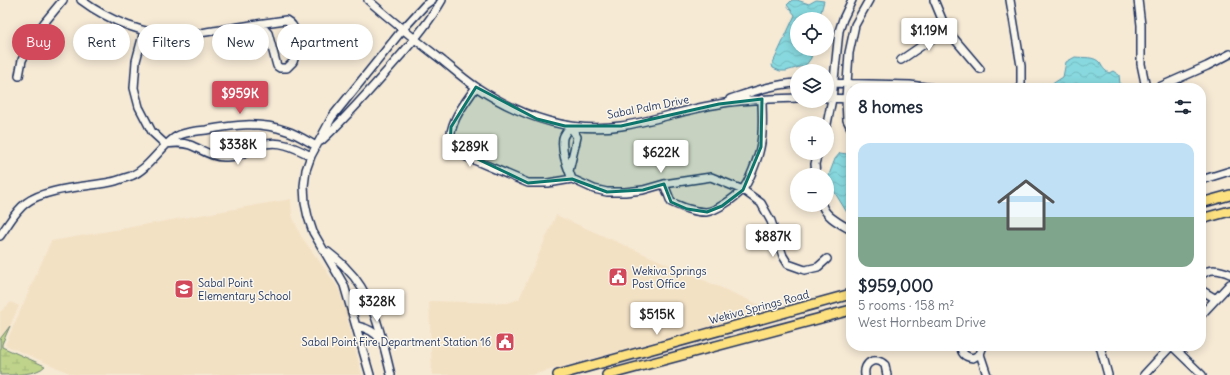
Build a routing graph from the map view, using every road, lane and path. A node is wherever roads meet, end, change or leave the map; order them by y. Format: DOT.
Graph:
graph roads {
  1 [pos="62,0"];
  2 [pos="81,0"];
  3 [pos="368,0"];
  4 [pos="432,0"];
  5 [pos="442,0"];
  6 [pos="852,0"];
  7 [pos="869,0"];
  8 [pos="934,0"];
  9 [pos="1010,0"];
  10 [pos="1138,0"];
  11 [pos="260,24"];
  12 [pos="138,29"];
  13 [pos="403,29"];
  14 [pos="946,29"];
  15 [pos="414,39"];
  16 [pos="138,54"];
  17 [pos="1230,54"];
  18 [pos="902,60"];
  19 [pos="1230,60"];
  20 [pos="833,64"];
  21 [pos="1207,66"];
  22 [pos="980,69"];
  23 [pos="18,76"];
  24 [pos="834,83"];
  25 [pos="847,83"];
  26 [pos="1021,83"];
  27 [pos="1145,83"];
  28 [pos="1168,83"];
  29 [pos="790,84"];
  30 [pos="846,84"];
  31 [pos="476,87"];
  32 [pos="790,98"];
  33 [pos="834,98"];
  34 [pos="762,99"];
  35 [pos="846,99"];
  36 [pos="719,104"];
  37 [pos="570,126"];
  38 [pos="165,144"];
  39 [pos="316,146"];
  40 [pos="311,156"];
  41 [pos="569,171"];
  42 [pos="1230,172"];
  43 [pos="572,179"];
  44 [pos="1206,179"];
  45 [pos="664,184"];
  46 [pos="743,190"];
  47 [pos="1230,194"];
  48 [pos="1206,201"];
  49 [pos="1230,211"];
  50 [pos="826,212"];
  51 [pos="1206,218"];
  52 [pos="846,227"];
  53 [pos="0,236"];
  54 [pos="323,248"];
  55 [pos="827,259"];
  56 [pos="1206,272"];
  57 [pos="1230,274"];
  58 [pos="1230,284"];
  59 [pos="1206,293"];
  60 [pos="846,295"];
  61 [pos="1216,299"];
  62 [pos="1206,310"];
  63 [pos="846,311"];
  64 [pos="357,326"];
  65 [pos="382,342"];
  66 [pos="962,351"];
  67 [pos="981,351"];
  68 [pos="1101,351"];
  69 [pos="1167,351"];
  70 [pos="1177,351"];
  71 [pos="980,354"];
  72 [pos="593,371"];
  73 [pos="370,375"];
  74 [pos="390,375"];
  75 [pos="558,375"];
  76 [pos="607,375"];
  77 [pos="865,375"];
  78 [pos="886,375"];
  79 [pos="987,375"];
  80 [pos="1108,375"];
  81 [pos="1144,375"];
  82 [pos="1202,375"];
  1 -- 23 [label="street"];
  2 -- 12 [label="street"];
  3 -- 13 [label="street, Sabal Palm Drive"];
  4 -- 13 [label="street"];
  5 -- 15 [label="street"];
  6 -- 20 [label="street"];
  7 -- 25 [label="street"];
  8 -- 14 [label="street"];
  9 -- 26 [label="street"];
  10 -- 27 [label="street"];
  11 -- 11 [label="street"];
  13 -- 15 [label="street, Sabal Palm Drive"];
  13 -- 39 [label="street"];
  14 -- 18 [label="street"];
  14 -- 22 [label="street"];
  15 -- 31 [label="street, Sabal Palm Drive"];
  15 -- 39 [label="street"];
  16 -- 38 [label="street"];
  17 -- 21 [label="street"];
  19 -- 21 [label="street"];
  21 -- 28 [label="street"];
  24 -- 30 [label="street"];
  29 -- 36 [label="street, Sabal Palm Drive"];
  31 -- 37 [label="street, Sabal Palm Drive"];
  31 -- 43 [label="street"];
  32 -- 34 [label="street, Sabal Palm Drive"];
  33 -- 35 [label="street"];
  34 -- 36 [label="street, Sabal Palm Drive"];
  34 -- 46 [label="street"];
  36 -- 37 [label="street, Sabal Palm Drive"];
  37 -- 41 [label="street"];
  37 -- 41 [label="street"];
  38 -- 39 [label="street"];
  38 -- 40 [label="street"];
  38 -- 53 [label="street"];
  39 -- 40 [label="street"];
  40 -- 54 [label="street"];
  41 -- 43 [label="street"];
  42 -- 44 [label="street"];
  43 -- 45 [label="street"];
  45 -- 46 [label="street"];
  45 -- 46 [label="street"];
  46 -- 55 [label="street"];
  47 -- 48 [label="main road"];
  49 -- 51 [label="main road"];
  50 -- 52 [label="street"];
  54 -- 64 [label="street"];
  54 -- 65 [label="street"];
  56 -- 57 [label="street"];
  58 -- 61 [label="street"];
  59 -- 61 [label="street"];
  60 -- 72 [label="main road, Wekiva Springs Road"];
  61 -- 62 [label="street"];
  63 -- 76 [label="main road"];
  64 -- 65 [label="street"];
  64 -- 73 [label="street"];
  65 -- 74 [label="street"];
  66 -- 71 [label="street"];
  67 -- 71 [label="street"];
  68 -- 80 [label="street"];
  69 -- 81 [label="street"];
  70 -- 82 [label="street"];
  71 -- 79 [label="street"];
  72 -- 75 [label="main road, Wekiva Springs Road"];
  77 -- 78 [label="street"];
}
